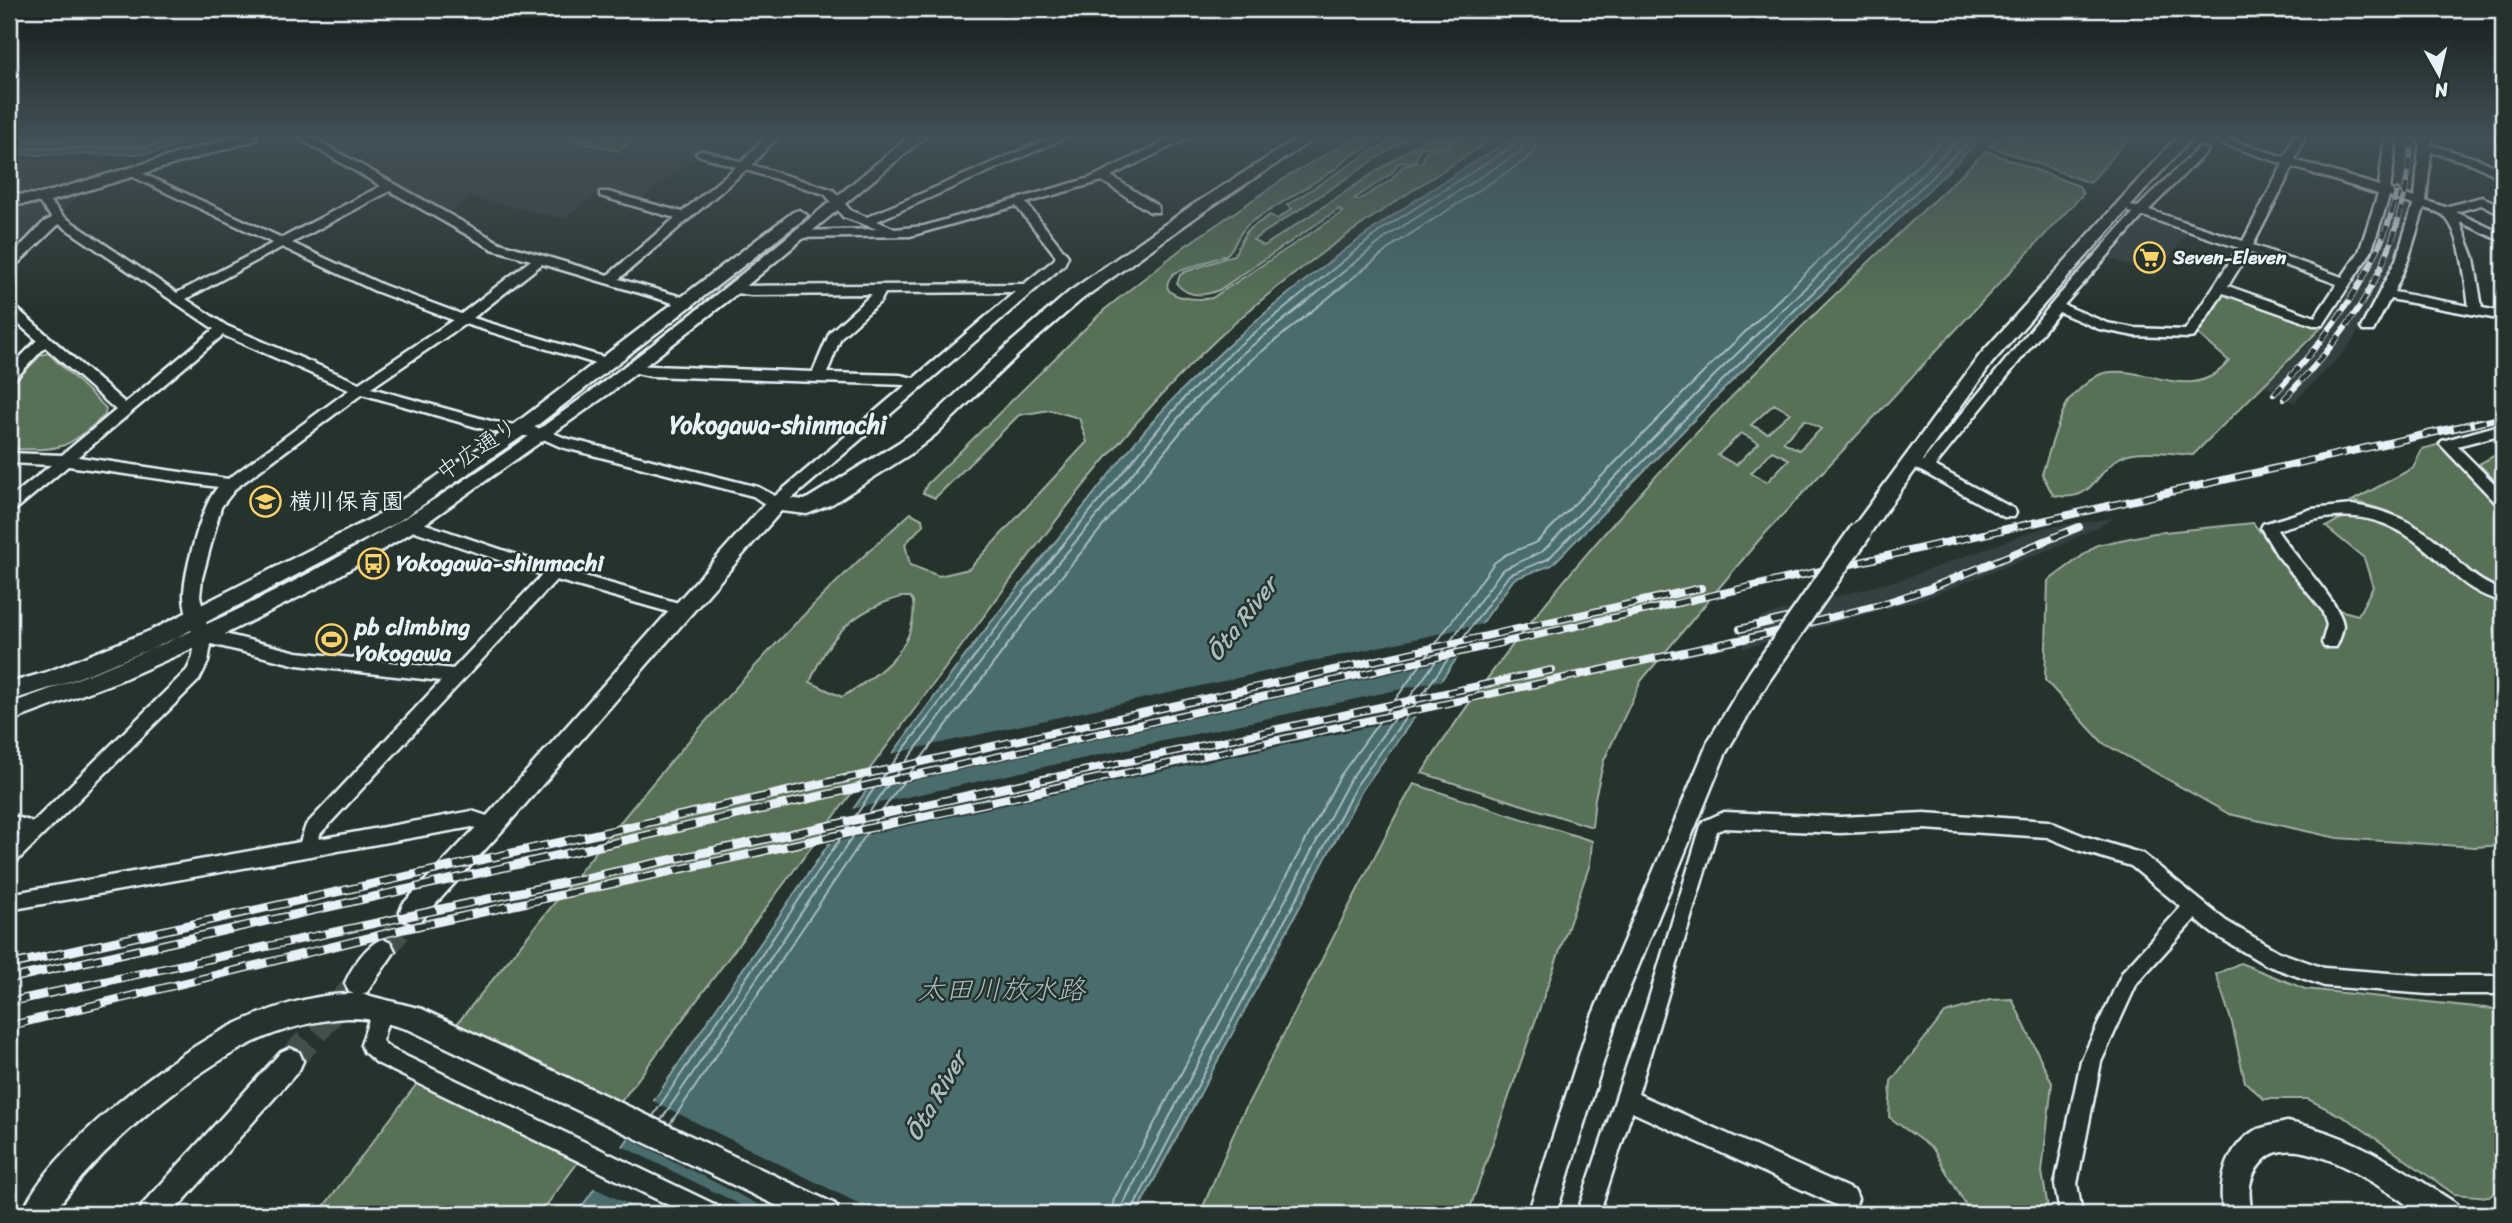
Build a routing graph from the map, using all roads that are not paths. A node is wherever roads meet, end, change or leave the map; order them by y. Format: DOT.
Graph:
graph roads {
  1 [pos="58,194"];
  2 [pos="179,194"];
  3 [pos="375,194"];
  4 [pos="401,194"];
  5 [pos="604,194"];
  6 [pos="711,194"];
  7 [pos="823,194"];
  8 [pos="837,194"];
  9 [pos="838,194"];
  10 [pos="930,194"];
  11 [pos="1047,194"];
  12 [pos="1130,194"];
  13 [pos="1220,194"];
  14 [pos="2133,194"];
  15 [pos="2159,194"];
  16 [pos="2274,194"];
  17 [pos="2384,194"];
  18 [pos="2419,194"];
  19 [pos="833,198"];
  20 [pos="42,199"];
  21 [pos="9,200"];
  22 [pos="1020,203"];
  23 [pos="2418,204"];
  24 [pos="2122,206"];
  25 [pos="1154,209"];
  26 [pos="2503,210"];
  27 [pos="2445,211"];
  28 [pos="2141,212"];
  29 [pos="685,217"];
  30 [pos="59,219"];
  31 [pos="870,220"];
  32 [pos="891,232"];
  33 [pos="797,235"];
  34 [pos="2503,238"];
  35 [pos="284,243"];
  36 [pos="2248,247"];
  37 [pos="539,260"];
  38 [pos="9,265"];
  39 [pos="611,279"];
  40 [pos="2345,282"];
  41 [pos="1027,288"];
  42 [pos="2222,288"];
  43 [pos="732,289"];
  44 [pos="881,289"];
  45 [pos="2388,295"];
  46 [pos="177,298"];
  47 [pos="688,303"];
  48 [pos="2057,307"];
  49 [pos="9,309"];
  50 [pos="2476,312"];
  51 [pos="2503,316"];
  52 [pos="463,319"];
  53 [pos="222,328"];
  54 [pos="2368,328"];
  55 [pos="44,340"];
  56 [pos="608,363"];
  57 [pos="632,368"];
  58 [pos="9,377"];
  59 [pos="818,377"];
  60 [pos="916,383"];
  61 [pos="360,389"];
  62 [pos="124,409"];
  63 [pos="2503,429"];
  64 [pos="519,430"];
  65 [pos="544,434"];
  66 [pos="9,457"];
  67 [pos="63,460"];
  68 [pos="1918,464"];
  69 [pos="231,484"];
  70 [pos="2503,501"];
  71 [pos="776,504"];
  72 [pos="9,507"];
  73 [pos="2009,513"];
  74 [pos="411,523"];
  75 [pos="553,573"];
  76 [pos="2503,596"];
  77 [pos="683,610"];
  78 [pos="200,626"];
  79 [pos="2330,643"];
  80 [pos="457,676"];
  81 [pos="9,692"];
  82 [pos="9,713"];
  83 [pos="9,823"];
  84 [pos="494,825"];
  85 [pos="35,830"];
  86 [pos="307,848"];
  87 [pos="9,857"];
  88 [pos="9,902"];
  89 [pos="2195,905"];
  90 [pos="412,912"];
  91 [pos="382,951"];
  92 [pos="358,983"];
  93 [pos="2503,985"];
  94 [pos="381,1010"];
  95 [pos="290,1061"];
  96 [pos="1626,1099"];
  97 [pos="1847,1199"];
  98 [pos="36,1214"];
  99 [pos="153,1214"];
  100 [pos="710,1214"];
  101 [pos="825,1214"];
  102 [pos="1542,1214"];
  103 [pos="1588,1214"];
  104 [pos="2071,1214"];
  105 [pos="2238,1214"];
  106 [pos="2446,1214"];
  1 -- 20 [label="street"];
  2 -- 35 [label="street"];
  3 -- 35 [label="street"];
  4 -- 37 [label="street"];
  5 -- 29 [label="street"];
  6 -- 29 [label="street"];
  7 -- 19 [label="street"];
  8 -- 19 [label="street"];
  9 -- 19 [label="street, 中広通り"];
  10 -- 31 [label="street"];
  11 -- 22 [label="street"];
  12 -- 25 [label="street"];
  13 -- 71 [label="street"];
  14 -- 24 [label="street"];
  15 -- 28 [label="street"];
  16 -- 36 [label="street"];
  17 -- 23 [label="street"];
  17 -- 40 [label="street"];
  18 -- 23 [label="street"];
  19 -- 31 [label="street"];
  19 -- 33 [label="street, 中広通り"];
  19 -- 47 [label="street"];
  20 -- 21 [label="street"];
  20 -- 30 [label="street"];
  22 -- 32 [label="street"];
  22 -- 41 [label="street"];
  23 -- 27 [label="street"];
  23 -- 45 [label="street"];
  24 -- 28 [label="street"];
  24 -- 68 [label="street"];
  26 -- 27 [label="street"];
  27 -- 34 [label="street"];
  27 -- 50 [label="street"];
  28 -- 36 [label="street"];
  28 -- 48 [label="street"];
  29 -- 39 [label="street"];
  30 -- 38 [label="street"];
  30 -- 46 [label="street"];
  31 -- 32 [label="street"];
  32 -- 33 [label="street"];
  33 -- 43 [label="street, 中広通り"];
  35 -- 46 [label="street"];
  35 -- 52 [label="street"];
  36 -- 40 [label="street"];
  36 -- 42 [label="street"];
  37 -- 39 [label="street"];
  37 -- 52 [label="street"];
  39 -- 47 [label="street"];
  40 -- 42 [label="street"];
  41 -- 44 [label="street"];
  41 -- 60 [label="street"];
  42 -- 48 [label="street"];
  43 -- 44 [label="street"];
  43 -- 57 [label="street, 中広通り"];
  44 -- 59 [label="street"];
  45 -- 50 [label="street"];
  45 -- 54 [label="street"];
  46 -- 53 [label="street"];
  47 -- 56 [label="street"];
  48 -- 68 [label="street"];
  49 -- 55 [label="street"];
  50 -- 51 [label="street"];
  52 -- 56 [label="street"];
  52 -- 61 [label="street"];
  53 -- 61 [label="street"];
  53 -- 62 [label="street"];
  55 -- 58 [label="street"];
  55 -- 62 [label="street"];
  56 -- 64 [label="street"];
  57 -- 59 [label="street"];
  57 -- 65 [label="street, 中広通り"];
  59 -- 60 [label="street"];
  60 -- 71 [label="street"];
  61 -- 64 [label="street"];
  61 -- 69 [label="street"];
  62 -- 67 [label="street"];
  63 -- 70 [label="street"];
  64 -- 65 [label="street"];
  64 -- 78 [label="street"];
  65 -- 71 [label="street"];
  65 -- 74 [label="street, 中広通り"];
  66 -- 67 [label="street"];
  67 -- 69 [label="street"];
  67 -- 72 [label="street"];
  68 -- 73 [label="street"];
  68 -- 102 [label="street, bridge"];
  69 -- 78 [label="street"];
  71 -- 77 [label="street"];
  74 -- 75 [label="street"];
  74 -- 78 [label="street, 中広通り"];
  75 -- 77 [label="street"];
  75 -- 80 [label="street"];
  76 -- 79 [label="street"];
  77 -- 84 [label="street"];
  78 -- 80 [label="street"];
  78 -- 81 [label="street"];
  78 -- 82 [label="street, 中広通り"];
  78 -- 85 [label="street"];
  80 -- 86 [label="street"];
  83 -- 85 [label="street"];
  84 -- 86 [label="street"];
  84 -- 90 [label="street"];
  85 -- 87 [label="street"];
  86 -- 88 [label="street"];
  89 -- 93 [label="street"];
  89 -- 96 [label="street"];
  89 -- 104 [label="street"];
  91 -- 92 [label="street"];
  94 -- 98 [label="street"];
  94 -- 100 [label="street"];
  94 -- 101 [label="street"];
  95 -- 99 [label="street"];
  96 -- 97 [label="street"];
  96 -- 103 [label="street"];
  105 -- 106 [label="street"];
}
